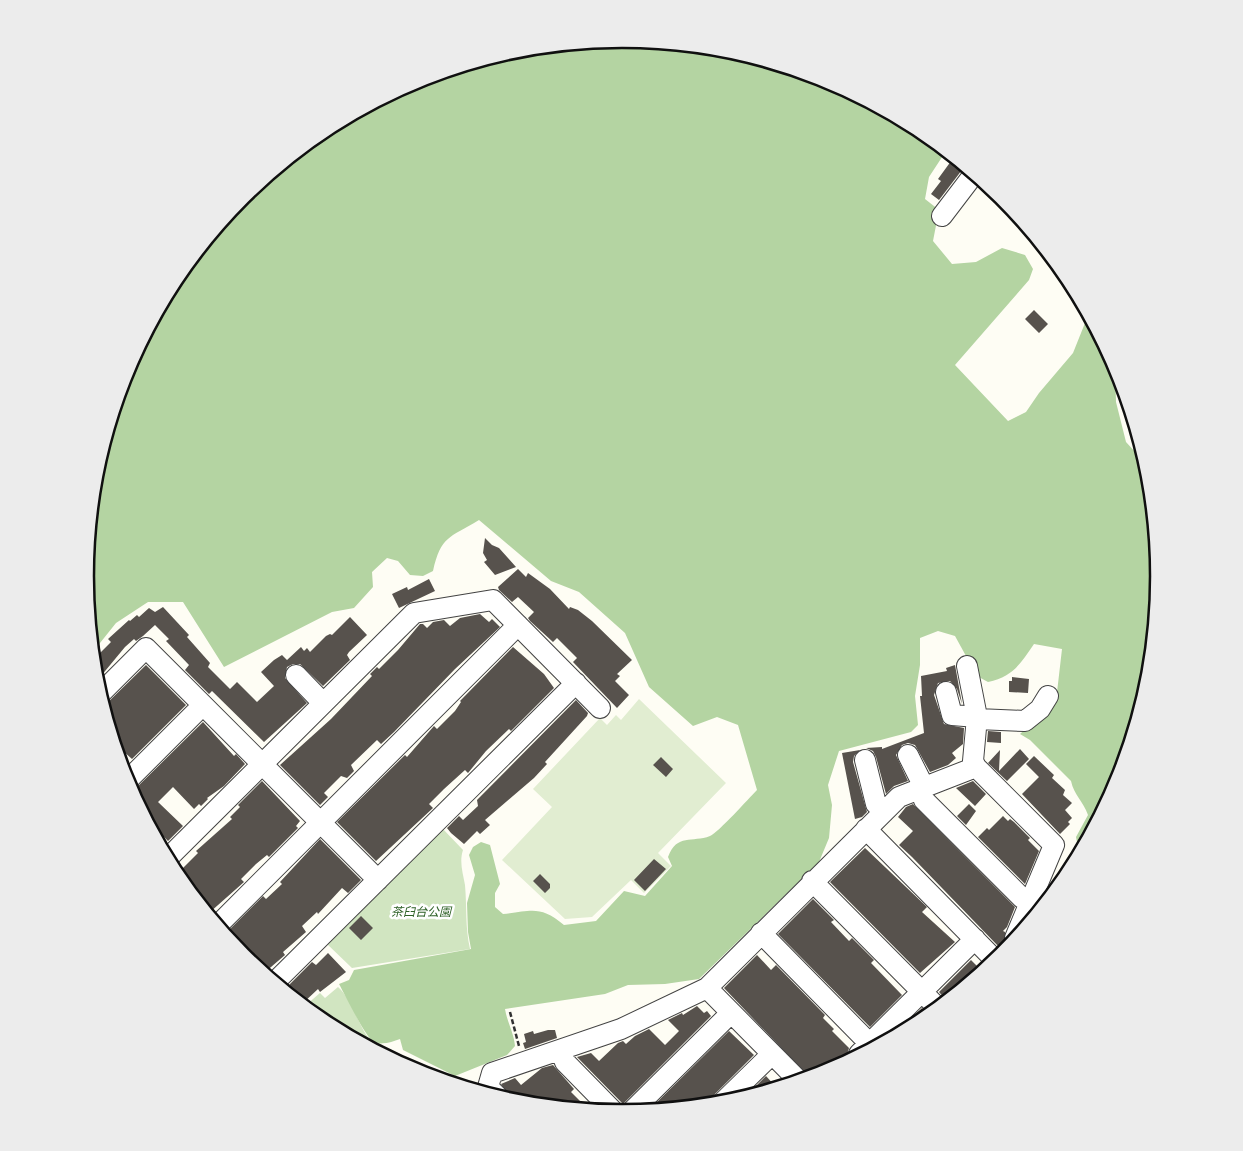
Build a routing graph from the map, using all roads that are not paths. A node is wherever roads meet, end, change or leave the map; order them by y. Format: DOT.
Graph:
graph roads {
  1 [pos="970,179"];
  2 [pos="942,216"];
  3 [pos="518,625"];
  4 [pos="967,666"];
  5 [pos="296,675"];
  6 [pos="576,683"];
  7 [pos="106,689"];
  8 [pos="946,692"];
  9 [pos="1048,696"];
  10 [pos="323,703"];
  11 [pos="203,705"];
  12 [pos="600,708"];
  13 [pos="977,718"];
  14 [pos="908,755"];
  15 [pos="865,760"];
  16 [pos="262,764"];
  17 [pos="976,767"];
  18 [pos="133,775"];
  19 [pos="922,788"];
  20 [pos="884,812"];
  21 [pos="321,823"];
  22 [pos="866,829"];
  23 [pos="173,853"];
  24 [pos="378,880"];
  25 [pos="812,881"];
  26 [pos="1030,902"];
  27 [pos="1024,917"];
  28 [pos="223,921"];
  29 [pos="761,933"];
  30 [pos="975,939"];
  31 [pos="990,954"];
  32 [pos="280,977"];
  33 [pos="706,988"];
  34 [pos="921,992"];
  35 [pos="932,1003"];
  36 [pos="731,1013"];
  37 [pos="878,1037"];
  38 [pos="864,1044"];
  39 [pos="560,1050"];
  40 [pos="772,1054"];
  41 [pos="792,1074"];
  42 [pos="488,1087"];
  43 [pos="734,1091"];
  44 [pos="605,1103"];
  45 [pos="640,1103"];
  1 -- 2 [label="street"];
  3 -- 6 [label="street"];
  3 -- 10 [label="street"];
  3 -- 21 [label="street"];
  4 -- 13 [label="street"];
  5 -- 10 [label="street"];
  6 -- 12 [label="street"];
  6 -- 24 [label="street"];
  7 -- 11 [label="street"];
  8 -- 13 [label="street"];
  9 -- 13 [label="street"];
  10 -- 16 [label="street"];
  11 -- 16 [label="street"];
  11 -- 18 [label="street"];
  13 -- 17 [label="street"];
  14 -- 19 [label="street"];
  15 -- 20 [label="street"];
  16 -- 21 [label="street"];
  16 -- 23 [label="street"];
  17 -- 19 [label="street"];
  17 -- 26 [label="street"];
  19 -- 20 [label="street"];
  19 -- 26 [label="street"];
  20 -- 22 [label="street"];
  21 -- 24 [label="street"];
  21 -- 28 [label="street"];
  22 -- 25 [label="street"];
  22 -- 30 [label="street"];
  24 -- 32 [label="street"];
  25 -- 29 [label="street"];
  25 -- 34 [label="street"];
  26 -- 27 [label="street"];
  29 -- 33 [label="street"];
  29 -- 38 [label="street"];
  30 -- 31 [label="street"];
  30 -- 34 [label="street"];
  33 -- 36 [label="street"];
  33 -- 39 [label="street"];
  34 -- 35 [label="street"];
  34 -- 37 [label="street"];
  36 -- 40 [label="street"];
  36 -- 45 [label="street"];
  39 -- 42 [label="street"];
  39 -- 44 [label="street"];
  40 -- 41 [label="street"];
  40 -- 43 [label="street"];
}
